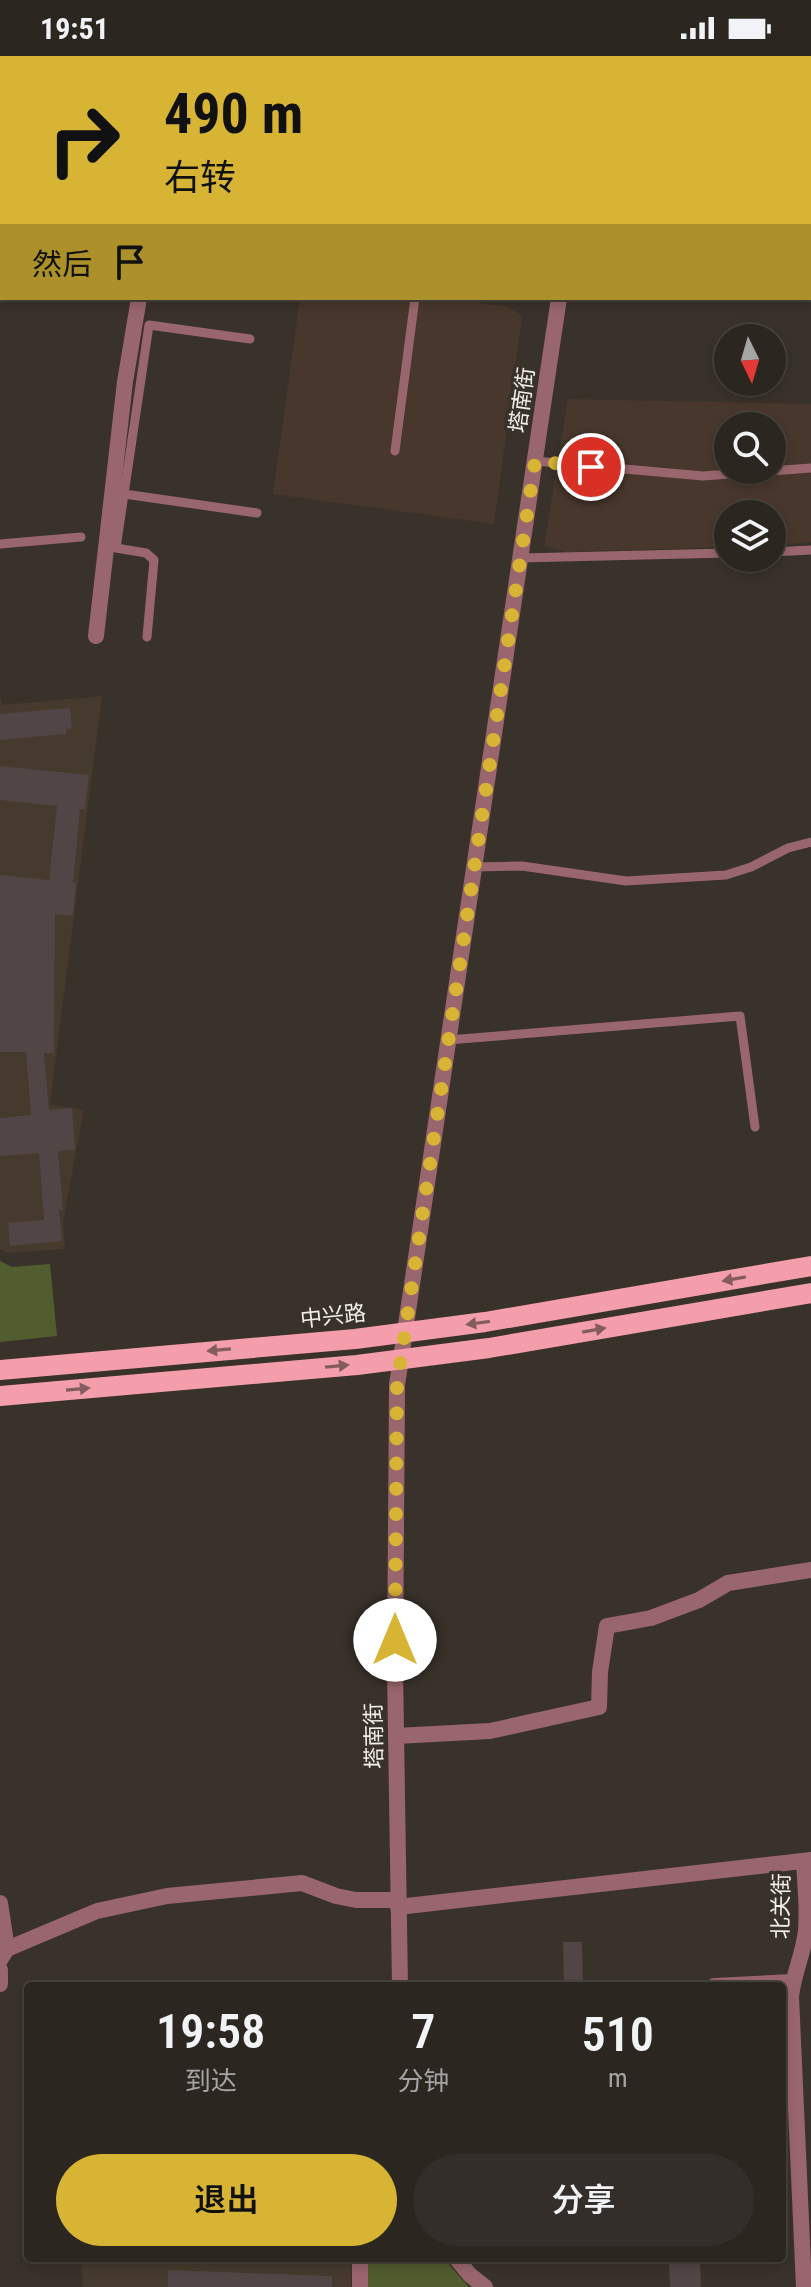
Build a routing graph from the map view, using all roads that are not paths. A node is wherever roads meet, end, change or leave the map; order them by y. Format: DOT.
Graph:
graph roads {
  1 [pos="139,300"];
  2 [pos="415,300"];
  3 [pos="559,300"];
  4 [pos="250,339"];
  5 [pos="395,451"];
  6 [pos="535,461"];
  7 [pos="811,468"];
  8 [pos="124,494"];
  9 [pos="257,513"];
  10 [pos="81,537"];
  11 [pos="0,544"];
  12 [pos="811,550"];
  13 [pos="786,551"];
  14 [pos="714,553"];
  15 [pos="520,558"];
  16 [pos="96,636"];
  17 [pos="147,637"];
  18 [pos="811,842"];
  19 [pos="474,867"];
  20 [pos="448,1040"];
  21 [pos="755,1127"];
  22 [pos="811,1266"];
  23 [pos="811,1293"];
  24 [pos="403,1333"];
  25 [pos="400,1359"];
  26 [pos="0,1370"];
  27 [pos="0,1396"];
  28 [pos="811,1570"];
  29 [pos="396,1736"];
  30 [pos="808,1860"];
  31 [pos="0,1903"];
  32 [pos="398,1903"];
  33 [pos="4,1954"];
  34 [pos="0,1970"];
  35 [pos="400,1982"];
  36 [pos="786,1982"];
  37 [pos="792,1982"];
  38 [pos="0,1984"];
  39 [pos="360,2262"];
  40 [pos="459,2262"];
  41 [pos="360,2287"];
  42 [pos="485,2287"];
  43 [pos="804,2287"];
  1 -- 16 [label="street"];
  2 -- 5 [label="lane"];
  3 -- 6 [label="street, 塔南街"];
  4 -- 8 [label="lane"];
  6 -- 7 [label="lane"];
  6 -- 15 [label="street, 塔南街"];
  8 -- 9 [label="lane"];
  8 -- 17 [label="lane"];
  10 -- 11 [label="lane"];
  12 -- 13 [label="lane"];
  14 -- 15 [label="lane"];
  15 -- 19 [label="street, 塔南街"];
  18 -- 19 [label="lane"];
  19 -- 20 [label="street, 塔南街"];
  20 -- 21 [label="lane"];
  20 -- 24 [label="street, 塔南街"];
  22 -- 24 [label="main road, 中兴路, one-way"];
  25 -- 23 [label="main road, one-way"];
  24 -- 25 [label="street, 塔南街"];
  24 -- 26 [label="main road, 中兴路, one-way"];
  27 -- 25 [label="main road, one-way"];
  25 -- 29 [label="street, 塔南街"];
  28 -- 29 [label="street"];
  29 -- 32 [label="street, 塔南街"];
  30 -- 32 [label="street"];
  30 -- 37 [label="street, 北关街"];
  31 -- 33 [label="street"];
  32 -- 33 [label="street"];
  32 -- 35 [label="street, 塔南街"];
  34 -- 38 [label="street"];
  36 -- 37 [label="street"];
  37 -- 43 [label="street, 北关街"];
  39 -- 41 [label="street"];
  40 -- 42 [label="street"];
}
